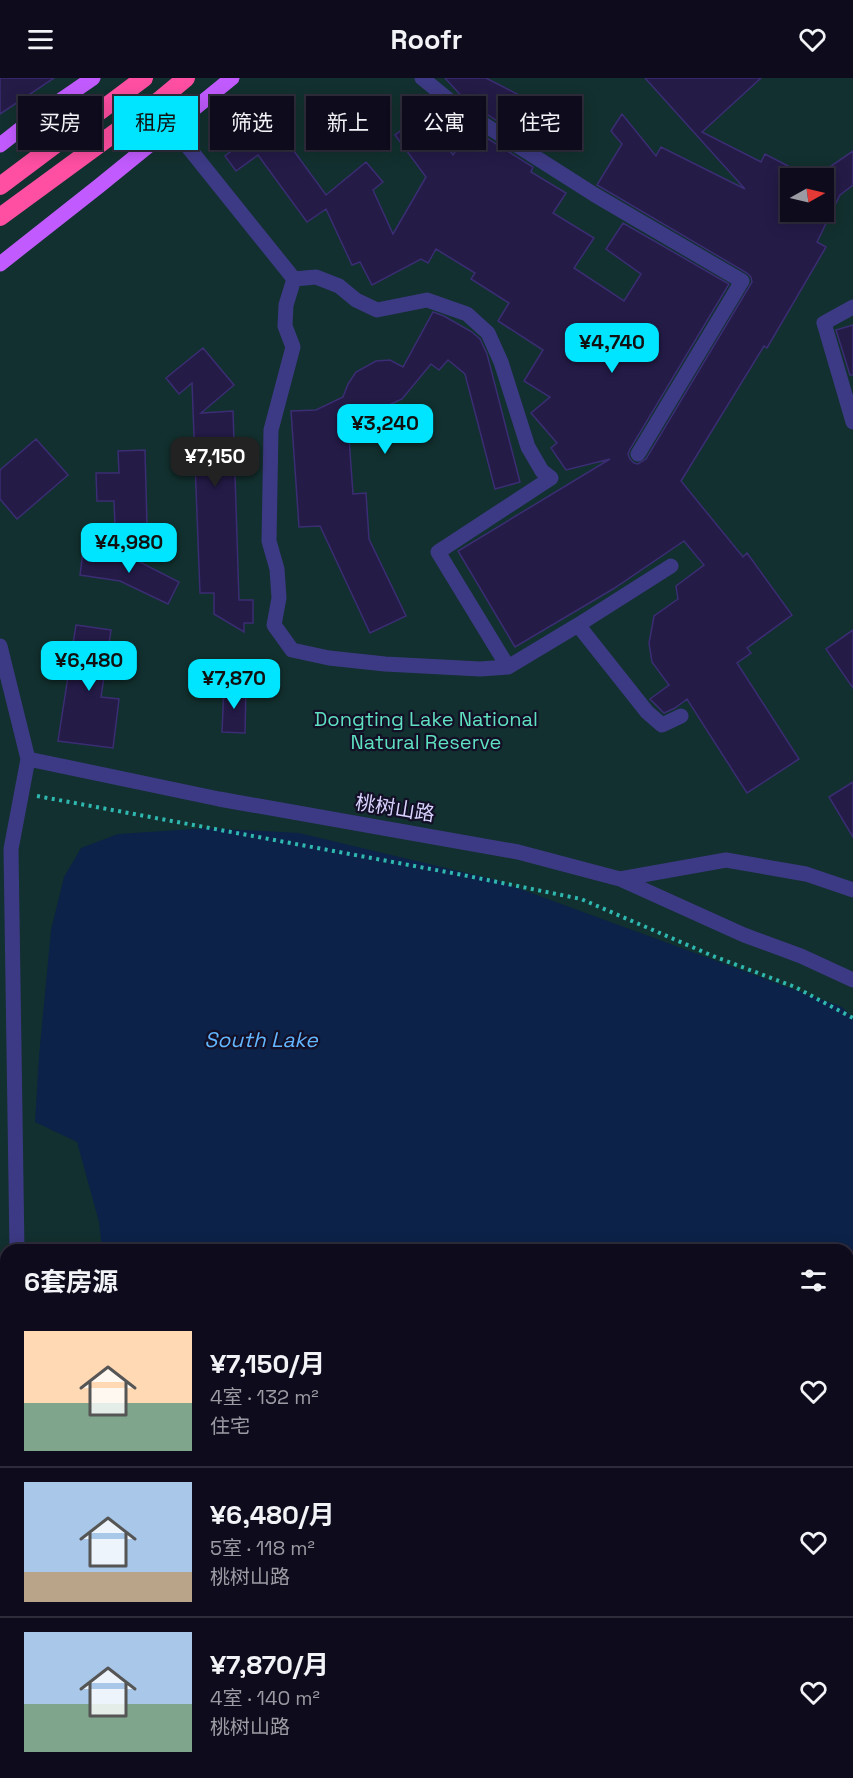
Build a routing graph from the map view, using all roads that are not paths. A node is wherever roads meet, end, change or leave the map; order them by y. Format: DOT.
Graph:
graph roads {
  1 [pos="93,78"];
  2 [pos="144,78"];
  3 [pos="186,78"];
  4 [pos="232,78"];
  5 [pos="422,78"];
  6 [pos="198,106"];
  7 [pos="0,145"];
  8 [pos="144,150"];
  9 [pos="190,150"];
  10 [pos="0,186"];
  11 [pos="0,218"];
  12 [pos="0,264"];
  13 [pos="294,279"];
  14 [pos="853,308"];
  15 [pos="853,423"];
  16 [pos="638,454"];
  17 [pos="671,566"];
  18 [pos="578,625"];
  19 [pos="0,646"];
  20 [pos="508,667"];
  21 [pos="681,716"];
  22 [pos="28,759"];
  23 [pos="620,879"];
  24 [pos="853,890"];
  25 [pos="853,980"];
  26 [pos="17,1244"];
  1 -- 7 [label="main road"];
  2 -- 10 [label="highway"];
  3 -- 11 [label="highway"];
  4 -- 6 [label="main road"];
  5 -- 16 [label="street"];
  8 -- 12 [label="main road"];
  9 -- 13 [label="street"];
  13 -- 20 [label="street"];
  13 -- 20 [label="street"];
  14 -- 15 [label="street"];
  17 -- 18 [label="street"];
  18 -- 20 [label="street"];
  18 -- 21 [label="street"];
  19 -- 22 [label="street"];
  22 -- 23 [label="street, 桃树山路"];
  22 -- 26 [label="street"];
  23 -- 24 [label="street"];
  23 -- 25 [label="street, 桃树山路"];
}
